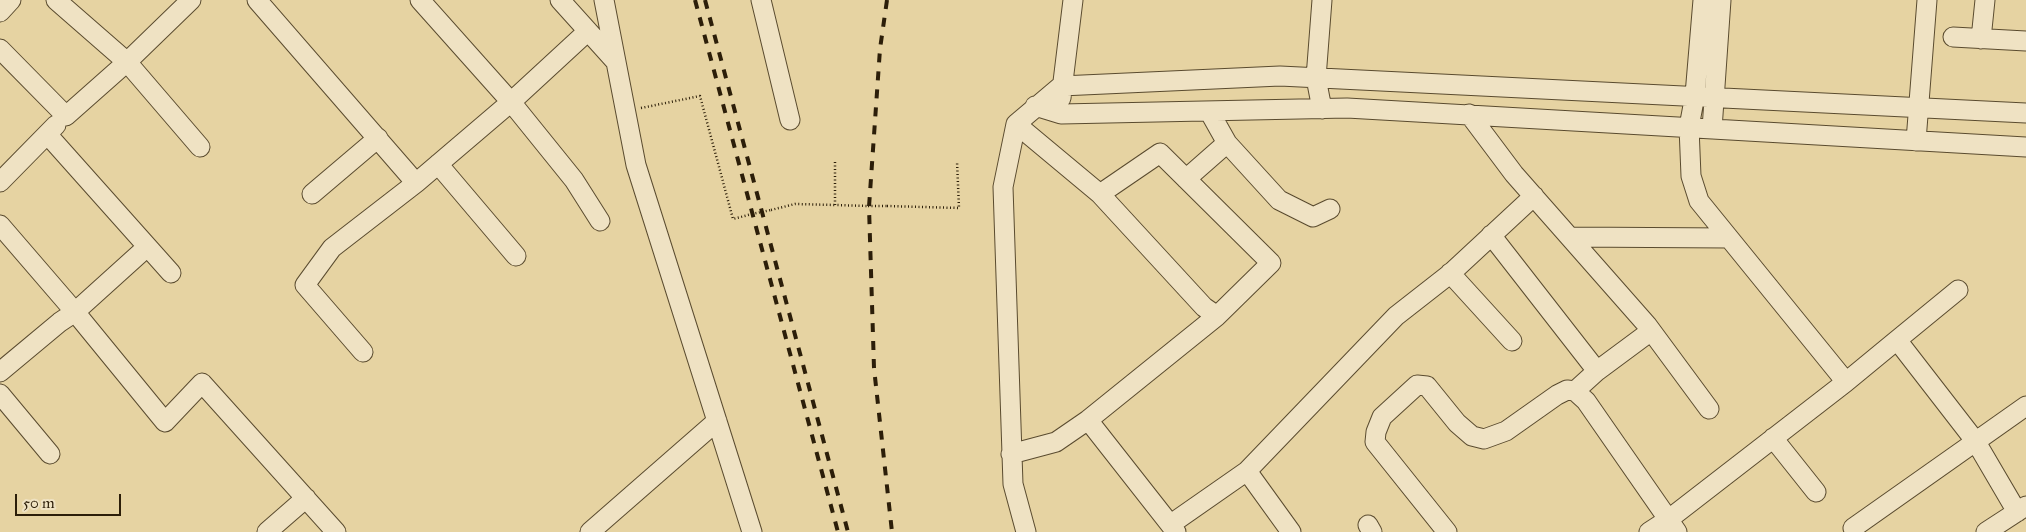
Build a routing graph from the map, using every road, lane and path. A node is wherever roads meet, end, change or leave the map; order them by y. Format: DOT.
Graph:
graph roads {
  1 [pos="11,0"];
  2 [pos="56,0"];
  3 [pos="191,0"];
  4 [pos="257,0"];
  5 [pos="420,0"];
  6 [pos="560,0"];
  7 [pos="604,0"];
  8 [pos="761,0"];
  9 [pos="1073,0"];
  10 [pos="1322,0"];
  11 [pos="1703,0"];
  12 [pos="1721,0"];
  13 [pos="1927,0"];
  14 [pos="1985,0"];
  15 [pos="0,12"];
  16 [pos="588,31"];
  17 [pos="1953,37"];
  18 [pos="1982,39"];
  19 [pos="2026,41"];
  20 [pos="0,50"];
  21 [pos="126,62"];
  22 [pos="616,62"];
  23 [pos="1229,78"];
  24 [pos="1316,78"];
  25 [pos="1061,86"];
  26 [pos="1705,96"];
  27 [pos="511,102"];
  28 [pos="1035,106"];
  29 [pos="1918,107"];
  30 [pos="1322,109"];
  31 [pos="625,111"];
  32 [pos="1209,111"];
  33 [pos="1230,111"];
  34 [pos="2026,113"];
  35 [pos="1061,114"];
  36 [pos="1469,114"];
  37 [pos="66,116"];
  38 [pos="790,120"];
  39 [pos="1016,124"];
  40 [pos="1690,127"];
  41 [pos="1712,129"];
  42 [pos="47,134"];
  43 [pos="378,138"];
  44 [pos="1916,141"];
  45 [pos="1227,143"];
  46 [pos="200,147"];
  47 [pos="2026,147"];
  48 [pos="957,161"];
  49 [pos="835,162"];
  50 [pos="438,164"];
  51 [pos="1186,179"];
  52 [pos="0,182"];
  53 [pos="416,183"];
  54 [pos="312,194"];
  55 [pos="1100,194"];
  56 [pos="1534,196"];
  57 [pos="835,205"];
  58 [pos="1330,209"];
  59 [pos="600,221"];
  60 [pos="0,225"];
  61 [pos="1491,235"];
  62 [pos="1570,237"];
  63 [pos="1729,238"];
  64 [pos="147,247"];
  65 [pos="516,256"];
  66 [pos="171,273"];
  67 [pos="1450,273"];
  68 [pos="1958,290"];
  69 [pos="76,312"];
  70 [pos="1216,316"];
  71 [pos="1651,331"];
  72 [pos="1897,340"];
  73 [pos="1512,341"];
  74 [pos="364,352"];
  75 [pos="1597,371"];
  76 [pos="0,372"];
  77 [pos="1846,382"];
  78 [pos="1575,391"];
  79 [pos="0,394"];
  80 [pos="2026,406"];
  81 [pos="1709,409"];
  82 [pos="1088,420"];
  83 [pos="717,421"];
  84 [pos="1773,438"];
  85 [pos="1976,442"];
  86 [pos="50,454"];
  87 [pos="1012,454"];
  88 [pos="1247,471"];
  89 [pos="1013,484"];
  90 [pos="1816,492"];
  91 [pos="306,498"];
  92 [pos="2021,509"];
  93 [pos="1673,526"];
  94 [pos="1174,528"];
  95 [pos="1854,528"];
  96 [pos="267,532"];
  97 [pos="336,532"];
  98 [pos="590,532"];
  99 [pos="752,532"];
  100 [pos="1016,532"];
  101 [pos="1026,532"];
  102 [pos="1291,532"];
  103 [pos="1447,532"];
  104 [pos="1649,532"];
  105 [pos="1986,532"];
  1 -- 15 [label="street"];
  2 -- 21 [label="street"];
  3 -- 21 [label="street"];
  4 -- 43 [label="street"];
  5 -- 27 [label="street"];
  6 -- 16 [label="street"];
  7 -- 22 [label="street"];
  8 -- 38 [label="street"];
  9 -- 25 [label="street"];
  10 -- 24 [label="street"];
  11 -- 26 [label="street"];
  12 -- 26 [label="street"];
  13 -- 29 [label="street"];
  14 -- 18 [label="street"];
  16 -- 22 [label="street"];
  16 -- 27 [label="street"];
  17 -- 18 [label="street"];
  18 -- 19 [label="street"];
  20 -- 37 [label="street"];
  21 -- 37 [label="street"];
  21 -- 46 [label="street"];
  22 -- 31 [label="street"];
  23 -- 24 [label="street"];
  23 -- 25 [label="street"];
  23 -- 33 [label="street"];
  24 -- 26 [label="street"];
  24 -- 30 [label="street"];
  25 -- 28 [label="street"];
  25 -- 35 [label="street"];
  26 -- 29 [label="street"];
  26 -- 40 [label="street"];
  26 -- 41 [label="street"];
  27 -- 50 [label="street"];
  27 -- 59 [label="street"];
  28 -- 35 [label="street"];
  28 -- 39 [label="street"];
  29 -- 34 [label="street"];
  29 -- 44 [label="street"];
  30 -- 33 [label="street"];
  30 -- 36 [label="street"];
  31 -- 57 [label="path, bridge"];
  31 -- 83 [label="street"];
  32 -- 33 [label="street"];
  32 -- 35 [label="street"];
  32 -- 45 [label="street"];
  36 -- 40 [label="street"];
  36 -- 56 [label="street"];
  37 -- 42 [label="street"];
  39 -- 55 [label="street"];
  39 -- 87 [label="street"];
  40 -- 41 [label="street"];
  40 -- 63 [label="street"];
  41 -- 44 [label="street"];
  42 -- 52 [label="street"];
  42 -- 64 [label="street"];
  43 -- 53 [label="street"];
  43 -- 54 [label="street"];
  44 -- 47 [label="street"];
  45 -- 51 [label="street"];
  45 -- 58 [label="street"];
  48 -- 57 [label="path, bridge"];
  49 -- 57 [label="path"];
  50 -- 53 [label="street"];
  50 -- 65 [label="street"];
  51 -- 55 [label="street"];
  51 -- 70 [label="street"];
  53 -- 74 [label="street"];
  55 -- 70 [label="street"];
  56 -- 61 [label="street"];
  56 -- 62 [label="street"];
  60 -- 69 [label="street"];
  61 -- 67 [label="street"];
  61 -- 75 [label="street"];
  62 -- 63 [label="street"];
  62 -- 71 [label="street"];
  63 -- 77 [label="street"];
  64 -- 66 [label="street"];
  64 -- 69 [label="street"];
  67 -- 73 [label="street"];
  67 -- 88 [label="street"];
  68 -- 72 [label="street"];
  69 -- 76 [label="street"];
  69 -- 91 [label="street"];
  70 -- 82 [label="street"];
  71 -- 75 [label="street"];
  71 -- 81 [label="street"];
  72 -- 77 [label="street"];
  72 -- 85 [label="street"];
  75 -- 78 [label="street"];
  77 -- 84 [label="street"];
  78 -- 93 [label="street"];
  78 -- 103 [label="street"];
  79 -- 86 [label="street"];
  80 -- 85 [label="street"];
  82 -- 87 [label="street"];
  82 -- 94 [label="street"];
  83 -- 98 [label="street"];
  83 -- 99 [label="street"];
  84 -- 90 [label="street"];
  84 -- 93 [label="street"];
  85 -- 92 [label="street"];
  85 -- 95 [label="street"];
  87 -- 89 [label="street"];
  88 -- 94 [label="street"];
  88 -- 102 [label="street"];
  89 -- 100 [label="street"];
  89 -- 101 [label="street"];
  91 -- 96 [label="street"];
  91 -- 97 [label="street"];
  92 -- 105 [label="street"];
  93 -- 104 [label="street"];
}
